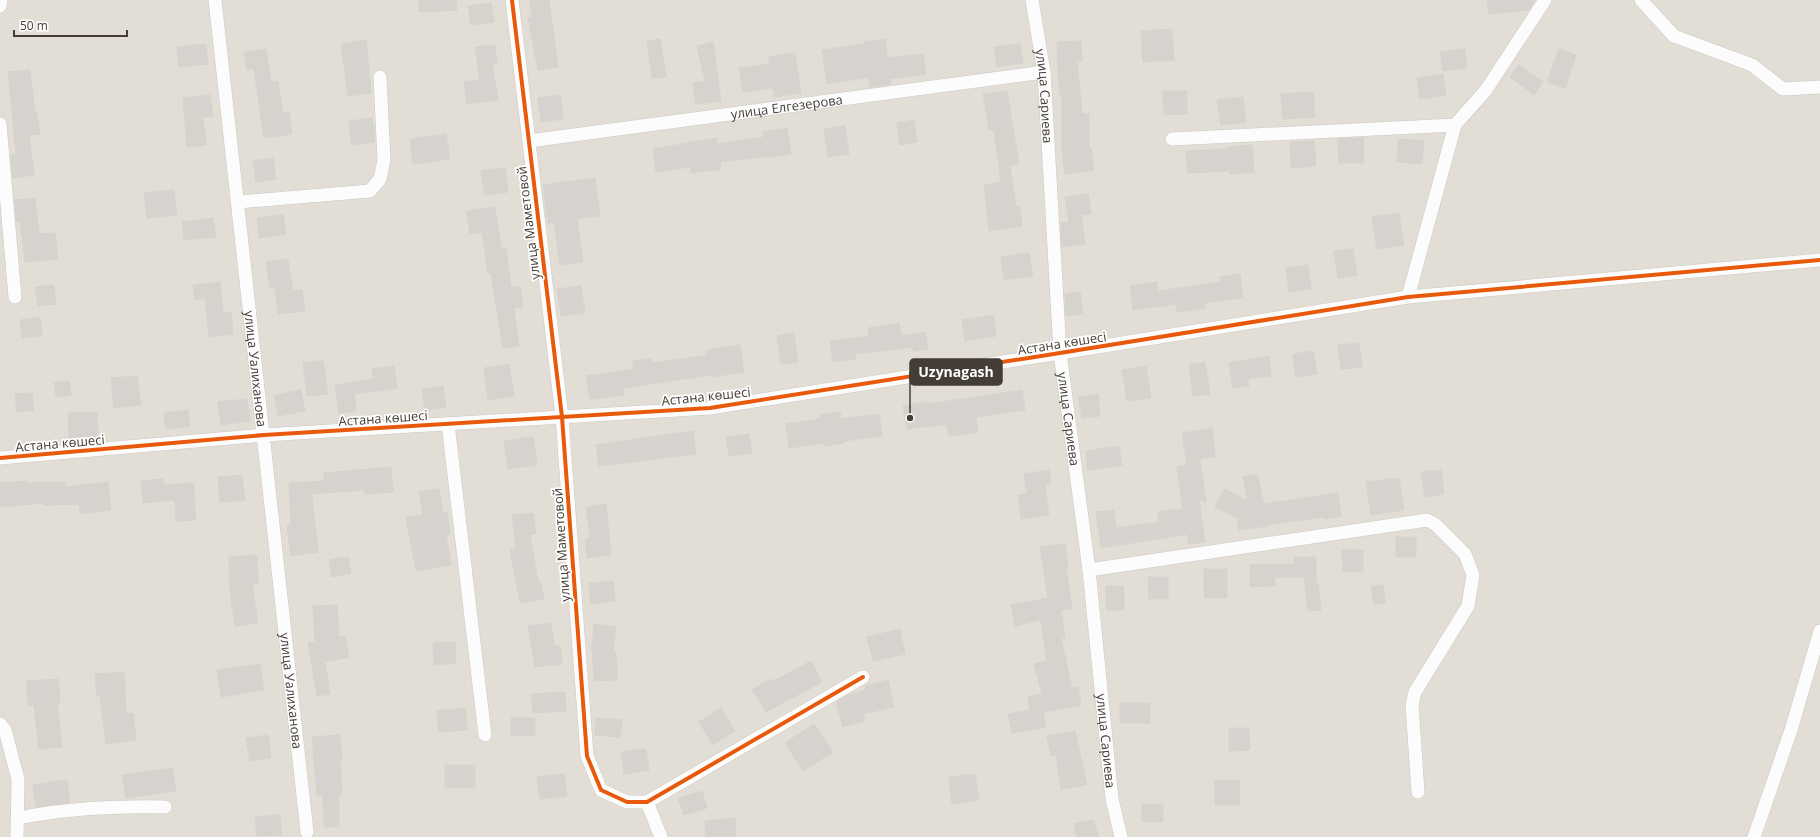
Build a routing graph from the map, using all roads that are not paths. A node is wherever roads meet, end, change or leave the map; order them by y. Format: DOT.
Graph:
graph roads {
  1 [pos="1,0"];
  2 [pos="216,0"];
  3 [pos="512,0"];
  4 [pos="1032,0"];
  5 [pos="1545,0"];
  6 [pos="1640,0"];
  7 [pos="0,6"];
  8 [pos="1044,72"];
  9 [pos="380,77"];
  10 [pos="1820,87"];
  11 [pos="0,124"];
  12 [pos="1455,125"];
  13 [pos="1172,139"];
  14 [pos="529,141"];
  15 [pos="238,202"];
  16 [pos="1820,260"];
  17 [pos="16,296"];
  18 [pos="1408,297"];
  19 [pos="1060,353"];
  20 [pos="562,417"];
  21 [pos="448,424"];
  22 [pos="264,435"];
  23 [pos="0,458"];
  24 [pos="1090,570"];
  25 [pos="1820,630"];
  26 [pos="863,677"];
  27 [pos="0,724"];
  28 [pos="484,735"];
  29 [pos="1418,792"];
  30 [pos="647,802"];
  31 [pos="165,807"];
  32 [pos="18,818"];
  33 [pos="307,832"];
  34 [pos="17,837"];
  35 [pos="661,837"];
  36 [pos="1121,837"];
  37 [pos="1754,837"];
  1 -- 7 [label="street"];
  2 -- 15 [label="street, улица Уалиханова"];
  3 -- 14 [label="street, улица Маметовой"];
  4 -- 8 [label="street, улица Сариева"];
  5 -- 12 [label="street"];
  6 -- 10 [label="street"];
  8 -- 14 [label="street, улица Елгезерова"];
  8 -- 19 [label="street, улица Сариева"];
  9 -- 15 [label="street"];
  11 -- 17 [label="street"];
  12 -- 13 [label="street"];
  12 -- 18 [label="street"];
  14 -- 20 [label="street, улица Маметовой"];
  15 -- 22 [label="street, улица Уалиханова"];
  16 -- 18 [label="street, Астана көшесі"];
  18 -- 19 [label="street, Астана көшесі"];
  19 -- 20 [label="street, Астана көшесі"];
  19 -- 24 [label="street, улица Сариева"];
  20 -- 21 [label="street, Астана көшесі"];
  20 -- 30 [label="street, улица Маметовой"];
  21 -- 22 [label="street, Астана көшесі"];
  21 -- 28 [label="street"];
  22 -- 23 [label="street, Астана көшесі"];
  22 -- 33 [label="street, улица Уалиханова"];
  24 -- 29 [label="street"];
  24 -- 36 [label="street, улица Сариева"];
  25 -- 37 [label="street"];
  26 -- 30 [label="street"];
  27 -- 32 [label="street"];
  30 -- 35 [label="street"];
  31 -- 32 [label="street"];
  32 -- 34 [label="street"];
}
